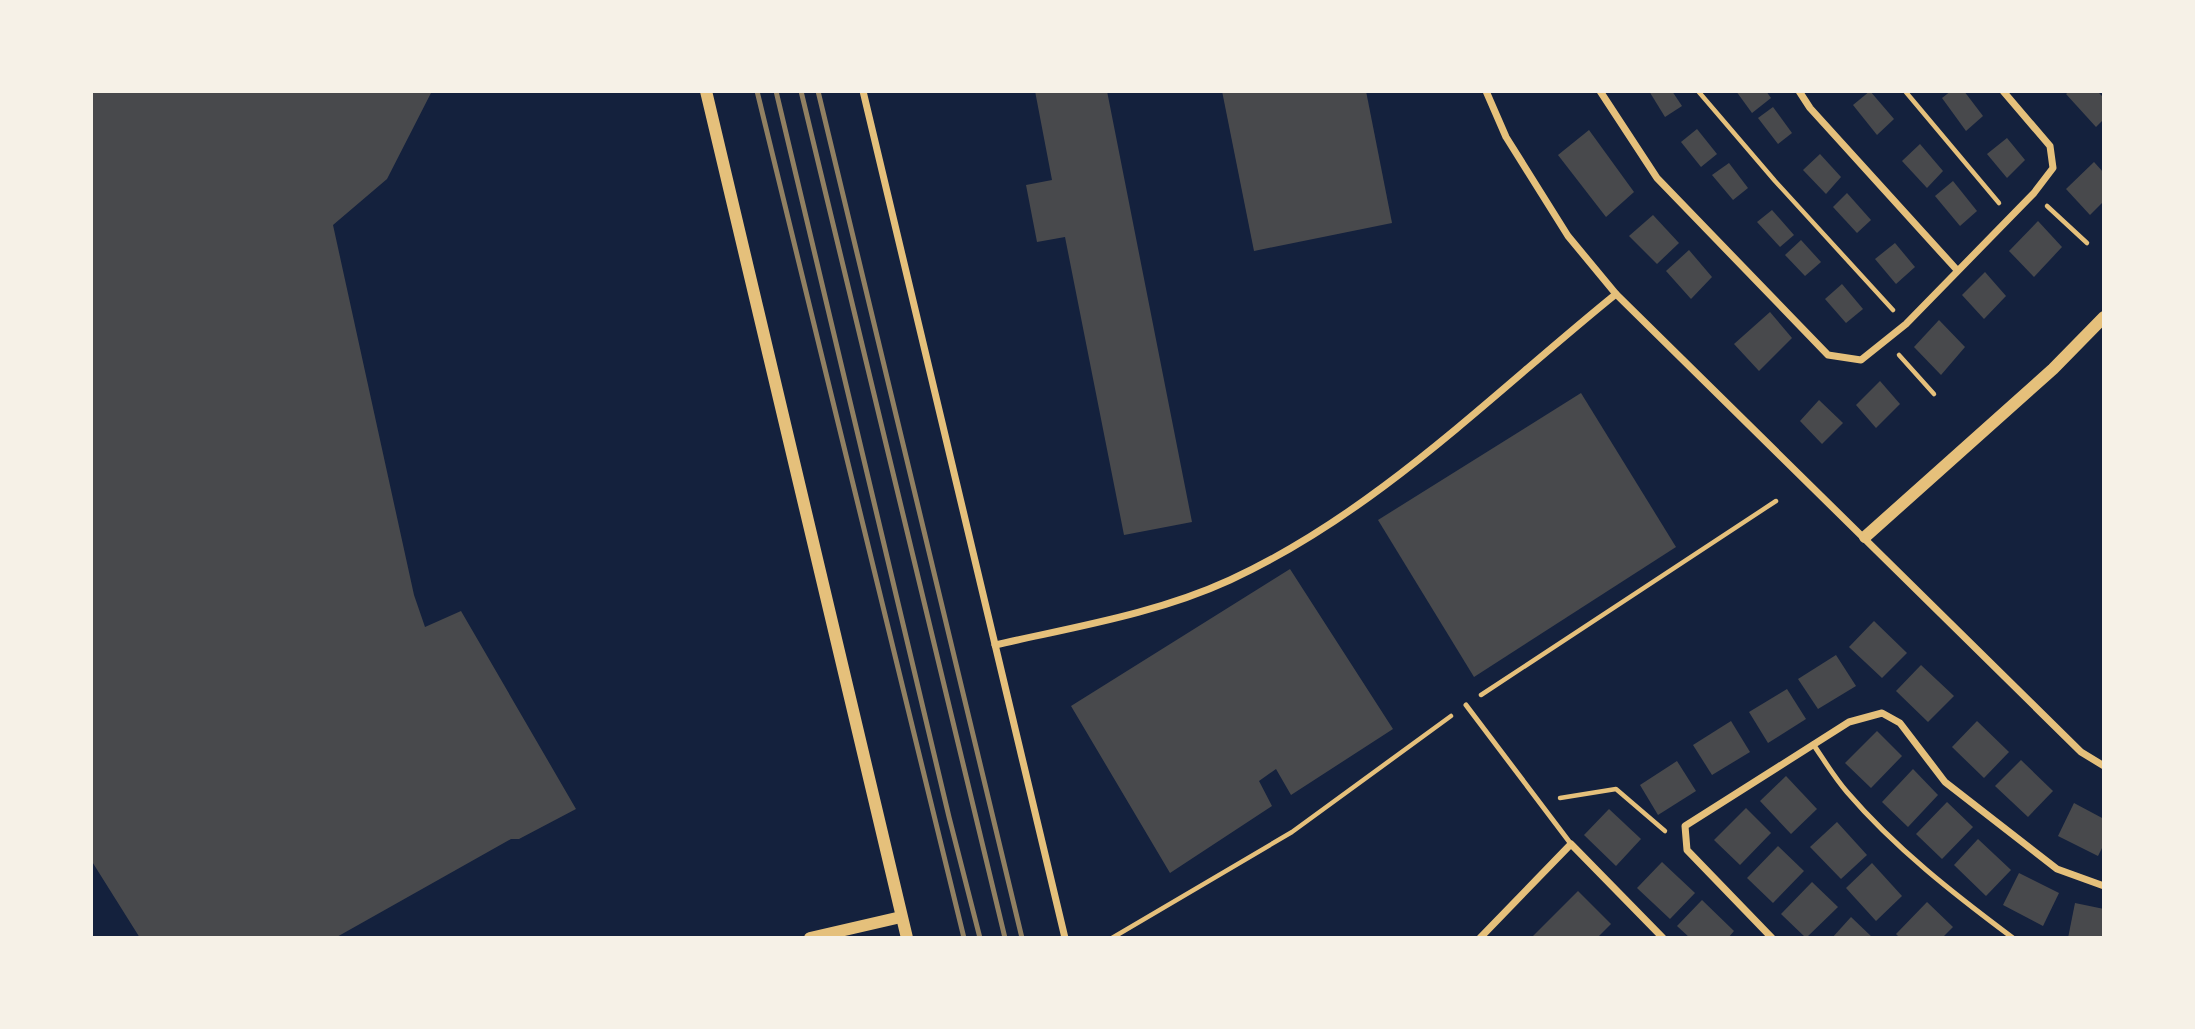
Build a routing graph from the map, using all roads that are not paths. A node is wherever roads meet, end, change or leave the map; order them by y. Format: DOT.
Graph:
graph roads {
  1 [pos="706,91"];
  2 [pos="863,91"];
  3 [pos="1486,91"];
  4 [pos="1600,91"];
  5 [pos="1799,91"];
  6 [pos="2003,91"];
  7 [pos="1958,270"];
  8 [pos="1616,294"];
  9 [pos="2104,317"];
  10 [pos="1865,537"];
  11 [pos="995,645"];
  12 [pos="1466,705"];
  13 [pos="1813,744"];
  14 [pos="2104,766"];
  15 [pos="1571,844"];
  16 [pos="2104,886"];
  17 [pos="901,917"];
  18 [pos="810,938"];
  19 [pos="907,938"];
  20 [pos="1065,938"];
  21 [pos="1480,938"];
  22 [pos="1663,938"];
  23 [pos="1772,938"];
  24 [pos="2012,938"];
  1 -- 17 [label="street"];
  2 -- 11 [label="street"];
  3 -- 8 [label="street"];
  4 -- 7 [label="street"];
  5 -- 7 [label="street"];
  6 -- 7 [label="street"];
  8 -- 10 [label="street"];
  8 -- 11 [label="street"];
  9 -- 10 [label="street"];
  10 -- 14 [label="street"];
  11 -- 20 [label="street"];
  12 -- 15 [label="lane"];
  13 -- 16 [label="street"];
  13 -- 23 [label="street"];
  13 -- 24 [label="lane"];
  15 -- 21 [label="street"];
  15 -- 22 [label="street"];
  17 -- 18 [label="street"];
  17 -- 19 [label="street"];
}
